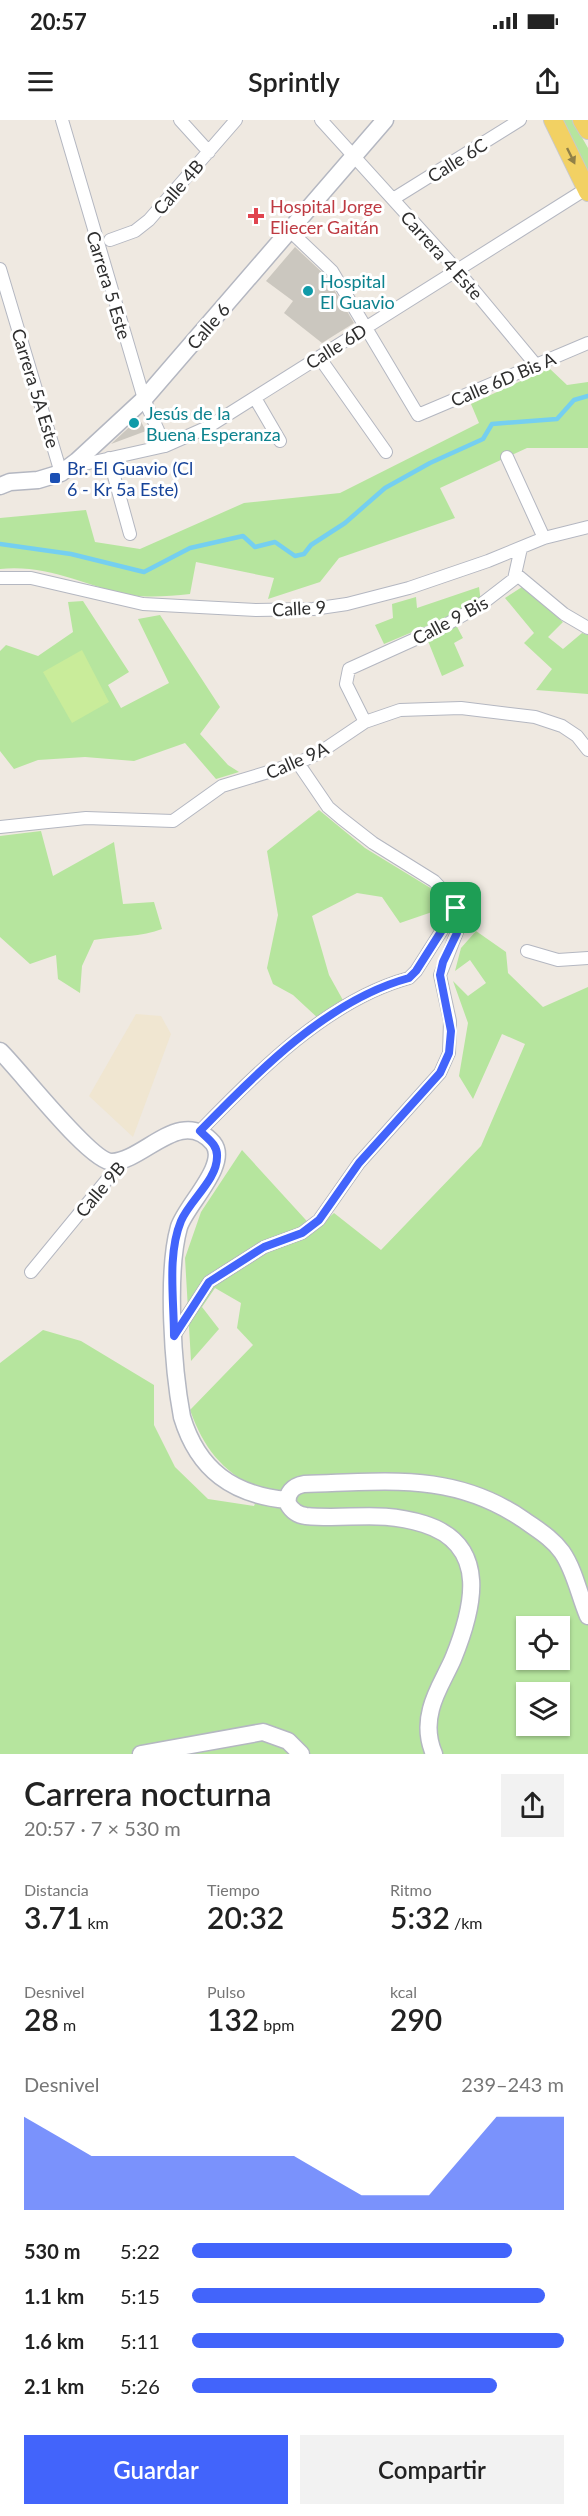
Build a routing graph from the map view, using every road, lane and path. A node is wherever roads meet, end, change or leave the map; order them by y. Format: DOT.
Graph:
graph roads {
  1 [pos="62,120"];
  2 [pos="180,120"];
  3 [pos="236,120"];
  4 [pos="321,120"];
  5 [pos="385,120"];
  6 [pos="520,120"];
  7 [pos="553,120"];
  8 [pos="582,120"];
  9 [pos="588,130"];
  10 [pos="209,152"];
  11 [pos="353,157"];
  12 [pos="587,190"];
  13 [pos="393,200"];
  14 [pos="290,231"];
  15 [pos="110,240"];
  16 [pos="0,268"];
  17 [pos="457,270"];
  18 [pos="366,327"];
  19 [pos="588,344"];
  20 [pos="319,357"];
  21 [pos="536,365"];
  22 [pos="255,398"];
  23 [pos="144,399"];
  24 [pos="280,441"];
  25 [pos="165,446"];
  26 [pos="386,452"];
  27 [pos="109,458"];
  28 [pos="507,458"];
  29 [pos="65,470"];
  30 [pos="3,482"];
  31 [pos="588,527"];
  32 [pos="130,534"];
  33 [pos="544,538"];
  34 [pos="521,548"];
  35 [pos="516,574"];
  36 [pos="0,578"];
  37 [pos="588,628"];
  38 [pos="365,722"];
  39 [pos="588,750"];
  40 [pos="298,763"];
  41 [pos="0,827"];
  42 [pos="456,908"];
  43 [pos="527,951"];
  44 [pos="588,958"];
  45 [pos="0,1051"];
  46 [pos="200,1131"];
  47 [pos="124,1159"];
  48 [pos="31,1272"];
  49 [pos="174,1336"];
  50 [pos="287,1500"];
  51 [pos="588,1616"];
  52 [pos="141,1754"];
  53 [pos="302,1754"];
  54 [pos="434,1754"];
  1 -- 23 [label="street, Carrera 5 Este"];
  2 -- 10 [label="street"];
  3 -- 10 [label="street, Calle 4B"];
  4 -- 11 [label="street, Carrera 4 Este"];
  5 -- 11 [label="street, Calle 6"];
  6 -- 13 [label="street, Calle 6C"];
  7 -- 12 [label="main road, one-way"];
  8 -- 9 [label="main road"];
  10 -- 15 [label="street, Calle 4B"];
  11 -- 13 [label="street, Carrera 4 Este"];
  11 -- 14 [label="street, Calle 6"];
  12 -- 17 [label="street, Calle 6D"];
  13 -- 17 [label="street, Carrera 4 Este"];
  14 -- 18 [label="street"];
  14 -- 23 [label="street, Calle 6"];
  16 -- 29 [label="street, Carrera 5A Este"];
  17 -- 18 [label="street, Calle 6D"];
  17 -- 21 [label="street, Carrera 4 Este"];
  18 -- 20 [label="street, Calle 6D"];
  18 -- 21 [label="street, Calle 6D Bis A"];
  19 -- 21 [label="street, Calle 6D Bis A"];
  20 -- 22 [label="street, Calle 6D"];
  20 -- 26 [label="street"];
  22 -- 24 [label="street"];
  22 -- 25 [label="street, Calle 6D"];
  23 -- 25 [label="street, Carrera 5 Este"];
  23 -- 29 [label="street, Calle 6"];
  25 -- 27 [label="street, Calle 6D"];
  27 -- 29 [label="street, Calle 6D"];
  27 -- 32 [label="street"];
  28 -- 33 [label="street"];
  29 -- 30 [label="street, Calle 6"];
  31 -- 33 [label="street, Calle 9"];
  33 -- 34 [label="street, Calle 9"];
  34 -- 35 [label="street"];
  34 -- 36 [label="street, Calle 9"];
  35 -- 37 [label="street"];
  35 -- 38 [label="street, Calle 9 Bis"];
  38 -- 39 [label="street, Calle 9A"];
  38 -- 40 [label="street, Calle 9A"];
  40 -- 41 [label="street, Calle 9A"];
  40 -- 42 [label="street"];
  42 -- 46 [label="street"];
  42 -- 49 [label="street"];
  43 -- 44 [label="street"];
  45 -- 47 [label="street"];
  46 -- 47 [label="street, Calle 9B"];
  46 -- 49 [label="street"];
  47 -- 48 [label="street, Calle 9B"];
  49 -- 50 [label="street"];
  50 -- 51 [label="street"];
  50 -- 54 [label="street"];
  52 -- 53 [label="street"];
}
